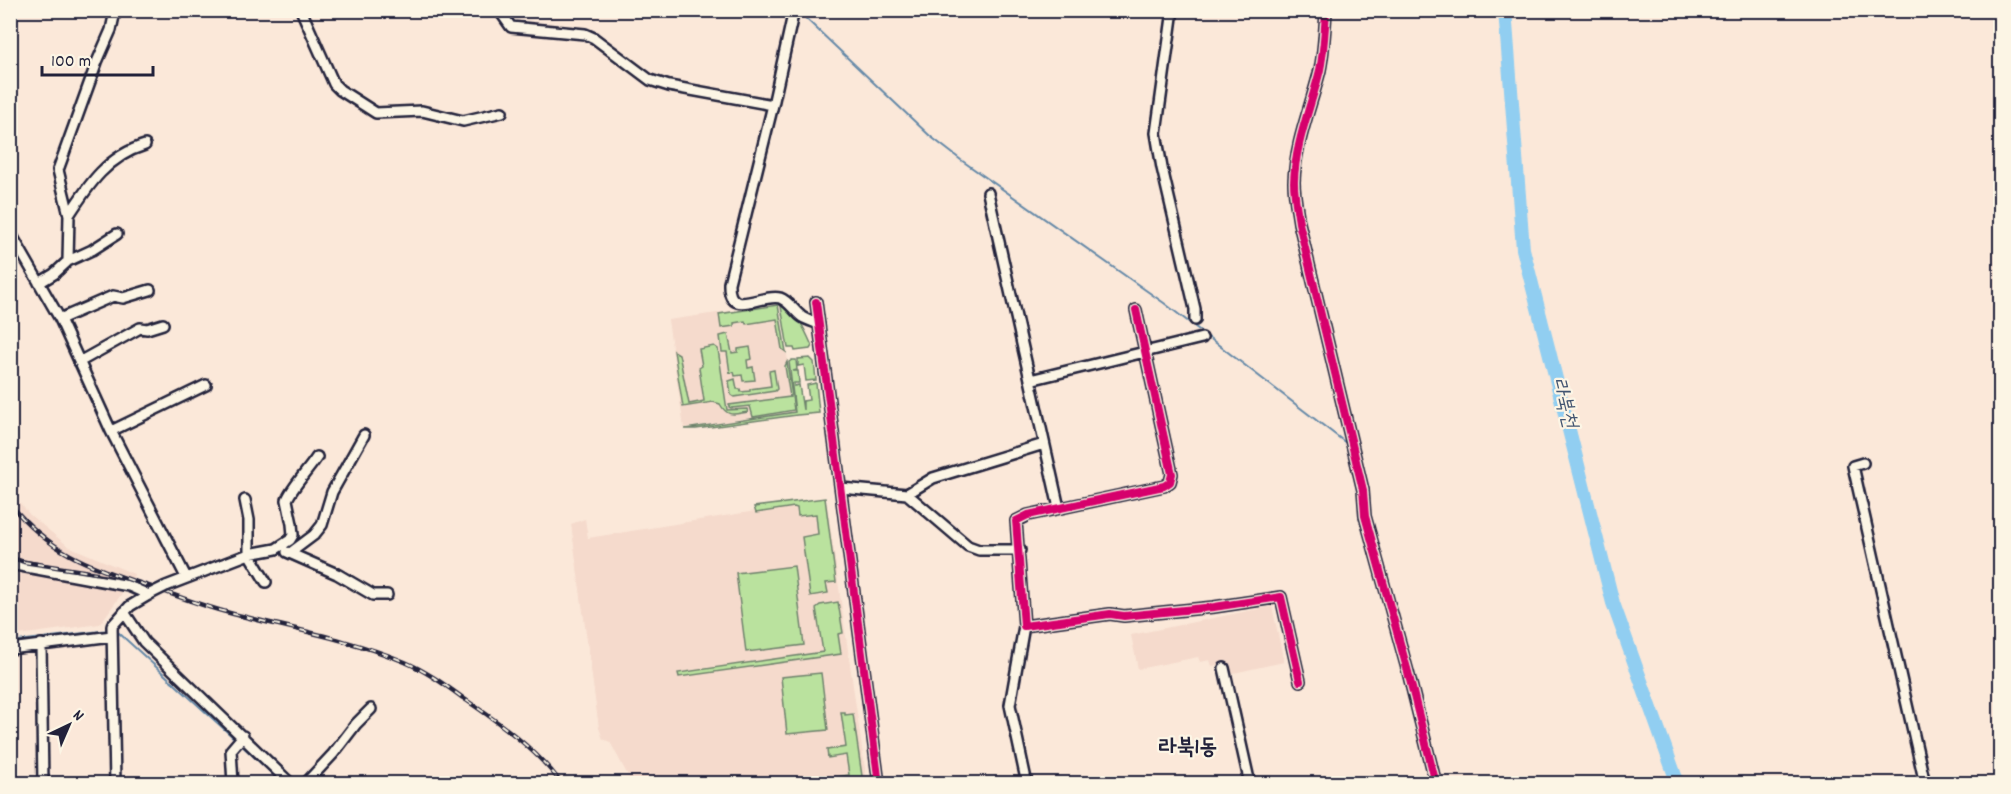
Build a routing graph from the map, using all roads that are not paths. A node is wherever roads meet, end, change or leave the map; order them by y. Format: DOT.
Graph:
graph roads {
  1 [pos="113,10"];
  2 [pos="301,10"];
  3 [pos="499,10"];
  4 [pos="731,10"];
  5 [pos="740,10"];
  6 [pos="1173,10"];
  7 [pos="1326,10"];
  8 [pos="792,11"];
  9 [pos="773,105"];
  10 [pos="502,112"];
  11 [pos="145,146"];
  12 [pos="988,193"];
  13 [pos="69,215"];
  14 [pos="10,232"];
  15 [pos="117,234"];
  16 [pos="68,261"];
  17 [pos="39,283"];
  18 [pos="150,290"];
  19 [pos="816,302"];
  20 [pos="1136,310"];
  21 [pos="60,319"];
  22 [pos="1195,320"];
  23 [pos="163,324"];
  24 [pos="819,324"];
  25 [pos="1202,338"];
  26 [pos="1145,352"];
  27 [pos="79,362"];
  28 [pos="1030,380"];
  29 [pos="206,385"];
  30 [pos="111,431"];
  31 [pos="364,435"];
  32 [pos="1044,444"];
  33 [pos="317,457"];
  34 [pos="1863,462"];
  35 [pos="841,488"];
  36 [pos="907,494"];
  37 [pos="244,500"];
  38 [pos="1059,508"];
  39 [pos="276,549"];
  40 [pos="1020,550"];
  41 [pos="290,553"];
  42 [pos="249,554"];
  43 [pos="10,564"];
  44 [pos="186,577"];
  45 [pos="266,582"];
  46 [pos="150,594"];
  47 [pos="387,595"];
  48 [pos="124,612"];
  49 [pos="1024,626"];
  50 [pos="112,632"];
  51 [pos="41,644"];
  52 [pos="10,649"];
  53 [pos="1224,668"];
  54 [pos="1300,681"];
  55 [pos="370,709"];
  56 [pos="237,743"];
  57 [pos="43,783"];
  58 [pos="115,783"];
  59 [pos="233,783"];
  60 [pos="291,783"];
  61 [pos="305,783"];
  62 [pos="879,783"];
  63 [pos="1027,783"];
  64 [pos="1250,783"];
  65 [pos="1436,783"];
  66 [pos="1925,783"];
  1 -- 13 [label="street"];
  2 -- 10 [label="street"];
  3 -- 9 [label="street"];
  4 -- 5 [label="street"];
  6 -- 22 [label="street"];
  7 -- 65 [label="street"];
  8 -- 9 [label="street"];
  9 -- 24 [label="street"];
  11 -- 13 [label="street"];
  12 -- 28 [label="street"];
  13 -- 16 [label="street"];
  14 -- 17 [label="street"];
  15 -- 16 [label="street"];
  16 -- 17 [label="street"];
  17 -- 21 [label="street"];
  18 -- 21 [label="street"];
  19 -- 24 [label="street"];
  20 -- 26 [label="street"];
  21 -- 27 [label="street"];
  23 -- 27 [label="street"];
  24 -- 35 [label="street"];
  25 -- 26 [label="street"];
  26 -- 28 [label="street"];
  26 -- 38 [label="street"];
  27 -- 30 [label="street"];
  28 -- 32 [label="street"];
  29 -- 30 [label="street"];
  30 -- 44 [label="street"];
  31 -- 41 [label="street"];
  32 -- 36 [label="street"];
  32 -- 38 [label="street"];
  33 -- 39 [label="street"];
  34 -- 66 [label="street"];
  35 -- 36 [label="street"];
  35 -- 62 [label="street"];
  36 -- 40 [label="street"];
  37 -- 42 [label="street"];
  38 -- 40 [label="street"];
  39 -- 41 [label="street"];
  39 -- 42 [label="street"];
  40 -- 49 [label="street"];
  41 -- 47 [label="street"];
  42 -- 44 [label="street"];
  42 -- 45 [label="street"];
  43 -- 46 [label="street"];
  44 -- 46 [label="street, bridge"];
  46 -- 48 [label="street"];
  48 -- 50 [label="street"];
  48 -- 56 [label="street"];
  49 -- 54 [label="street"];
  49 -- 63 [label="street"];
  50 -- 51 [label="street"];
  50 -- 58 [label="street"];
  51 -- 52 [label="street"];
  51 -- 57 [label="street"];
  53 -- 64 [label="street"];
  55 -- 61 [label="street"];
  56 -- 59 [label="street"];
  56 -- 60 [label="street"];
}
